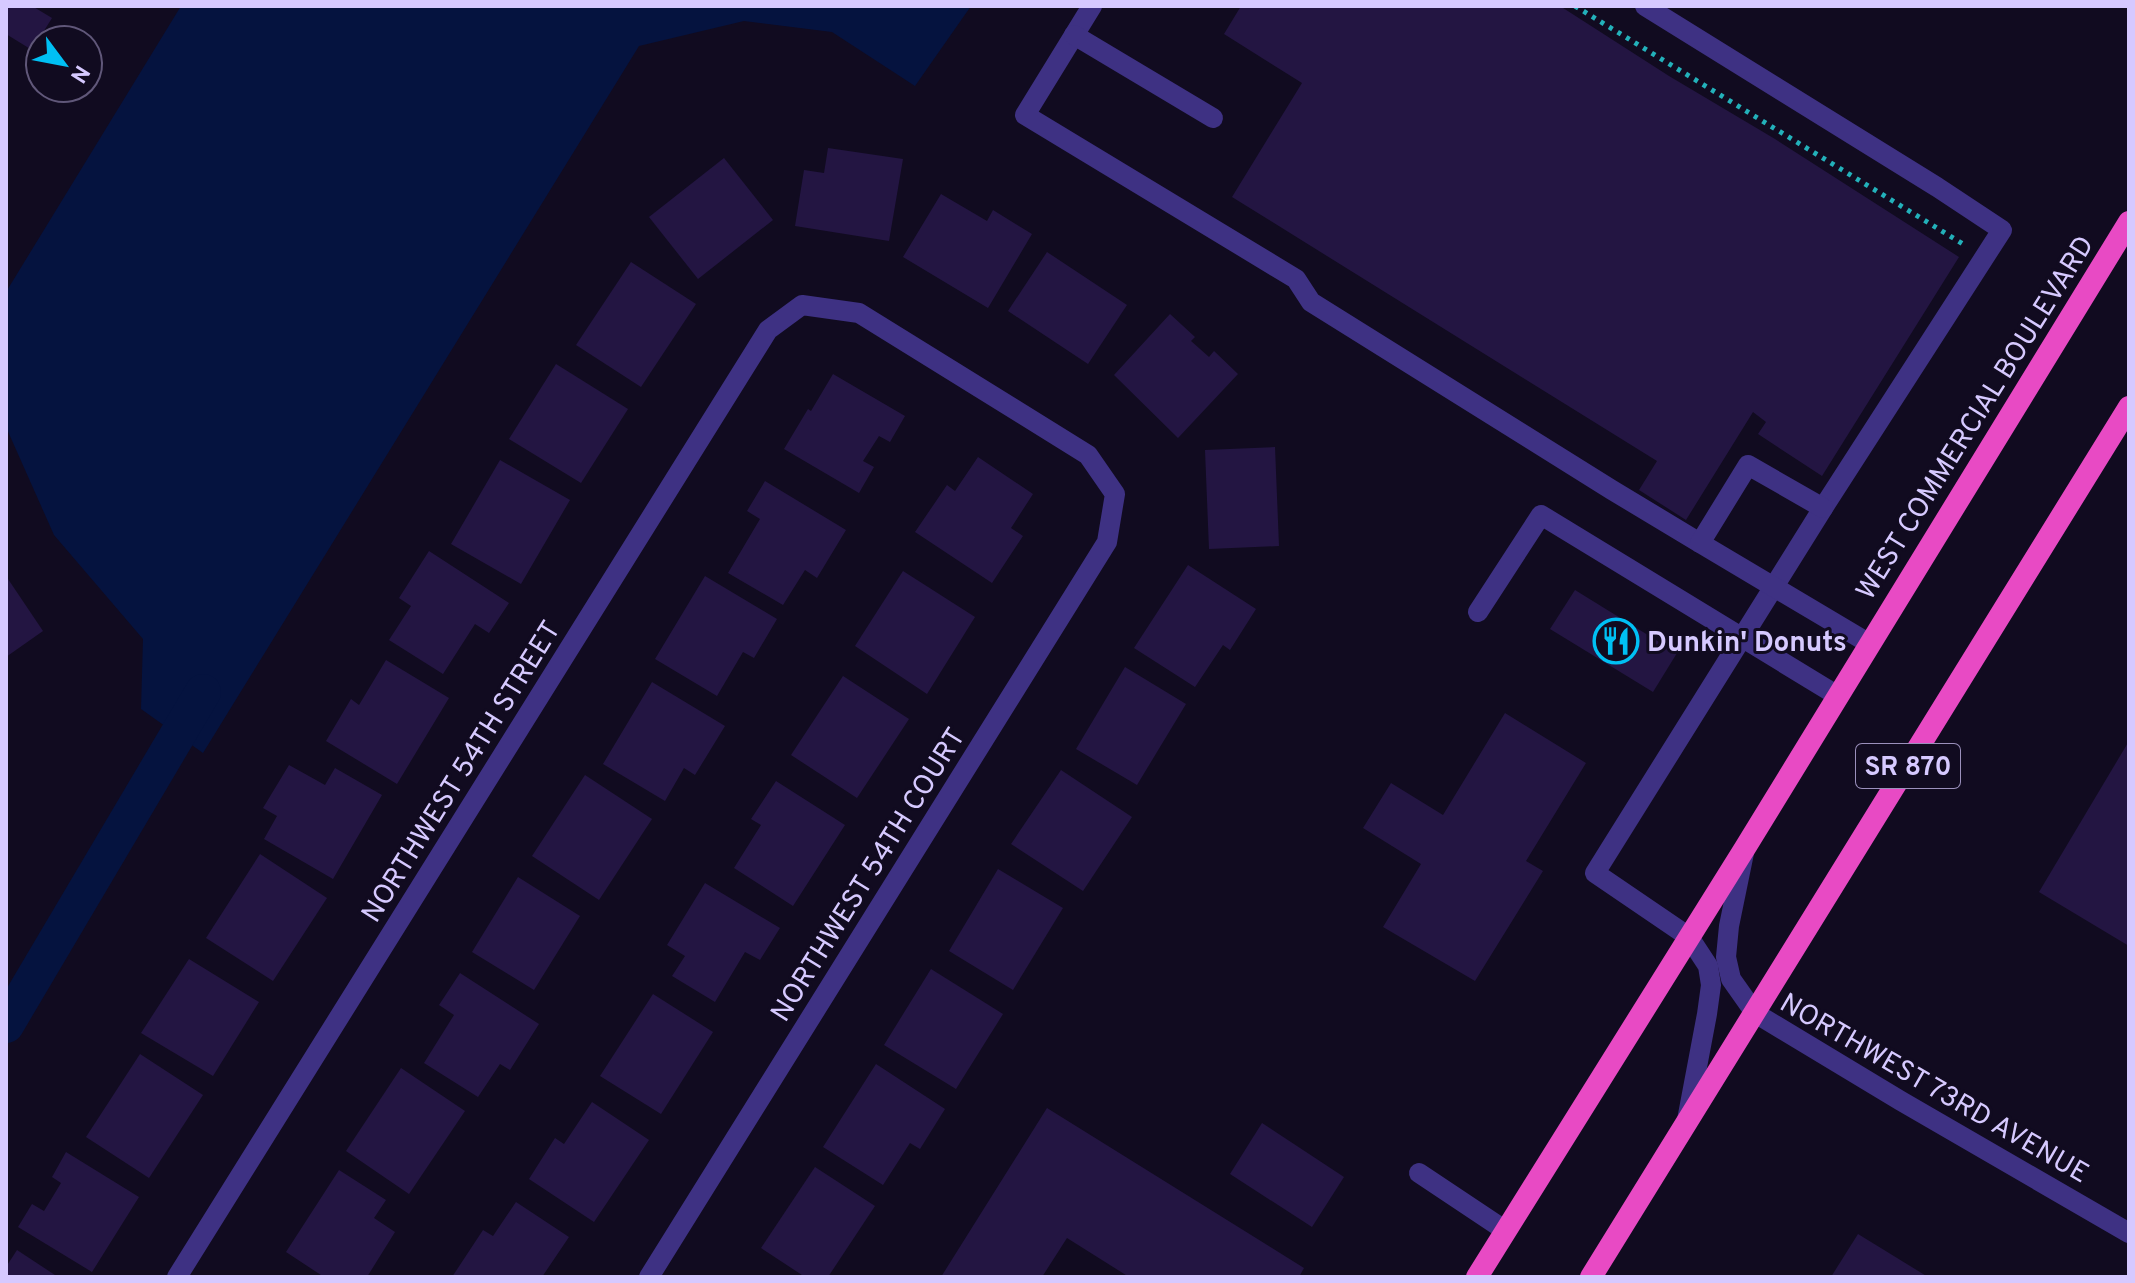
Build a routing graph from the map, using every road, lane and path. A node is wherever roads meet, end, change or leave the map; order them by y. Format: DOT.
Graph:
graph roads {
  1 [pos="1092,6"];
  2 [pos="1575,6"];
  3 [pos="1645,6"];
  4 [pos="1074,35"];
  5 [pos="1213,118"];
  6 [pos="2129,222"];
  7 [pos="1970,249"];
  8 [pos="802,305"];
  9 [pos="2129,407"];
  10 [pos="1823,508"];
  11 [pos="1700,543"];
  12 [pos="1774,587"];
  13 [pos="1478,612"];
  14 [pos="1743,637"];
  15 [pos="1870,644"];
  16 [pos="1838,696"];
  17 [pos="1745,848"];
  18 [pos="1689,937"];
  19 [pos="1755,1013"];
  20 [pos="1686,1124"];
  21 [pos="1419,1173"];
  22 [pos="1506,1231"];
  23 [pos="2129,1233"];
  24 [pos="177,1277"];
  25 [pos="649,1277"];
  26 [pos="1477,1277"];
  27 [pos="1591,1277"];
  1 -- 4 [label="street"];
  2 -- 7 [label="path"];
  3 -- 10 [label="street"];
  4 -- 5 [label="street"];
  4 -- 11 [label="street"];
  6 -- 15 [label="highway, WEST COMMERCIAL BOULEVARD / SR 870"];
  8 -- 24 [label="street, NORTHWEST 54TH STREET"];
  8 -- 25 [label="street, NORTHWEST 54TH COURT"];
  9 -- 19 [label="highway, SR 870"];
  10 -- 11 [label="street"];
  10 -- 12 [label="street"];
  11 -- 12 [label="street"];
  12 -- 14 [label="street"];
  12 -- 15 [label="street"];
  13 -- 14 [label="street"];
  14 -- 16 [label="street"];
  14 -- 18 [label="street"];
  15 -- 16 [label="highway, WEST COMMERCIAL BOULEVARD / SR 870"];
  16 -- 17 [label="highway, WEST COMMERCIAL BOULEVARD / SR 870"];
  17 -- 18 [label="highway, WEST COMMERCIAL BOULEVARD / SR 870"];
  17 -- 19 [label="street, WEST COMMERCIAL BOULEVARD"];
  18 -- 20 [label="street"];
  18 -- 22 [label="highway, WEST COMMERCIAL BOULEVARD / SR 870"];
  19 -- 20 [label="highway, SR 870"];
  19 -- 23 [label="street, NORTHWEST 73RD AVENUE"];
  20 -- 27 [label="highway, SR 870"];
  21 -- 22 [label="street"];
  22 -- 26 [label="highway, WEST COMMERCIAL BOULEVARD / SR 870"];
}
